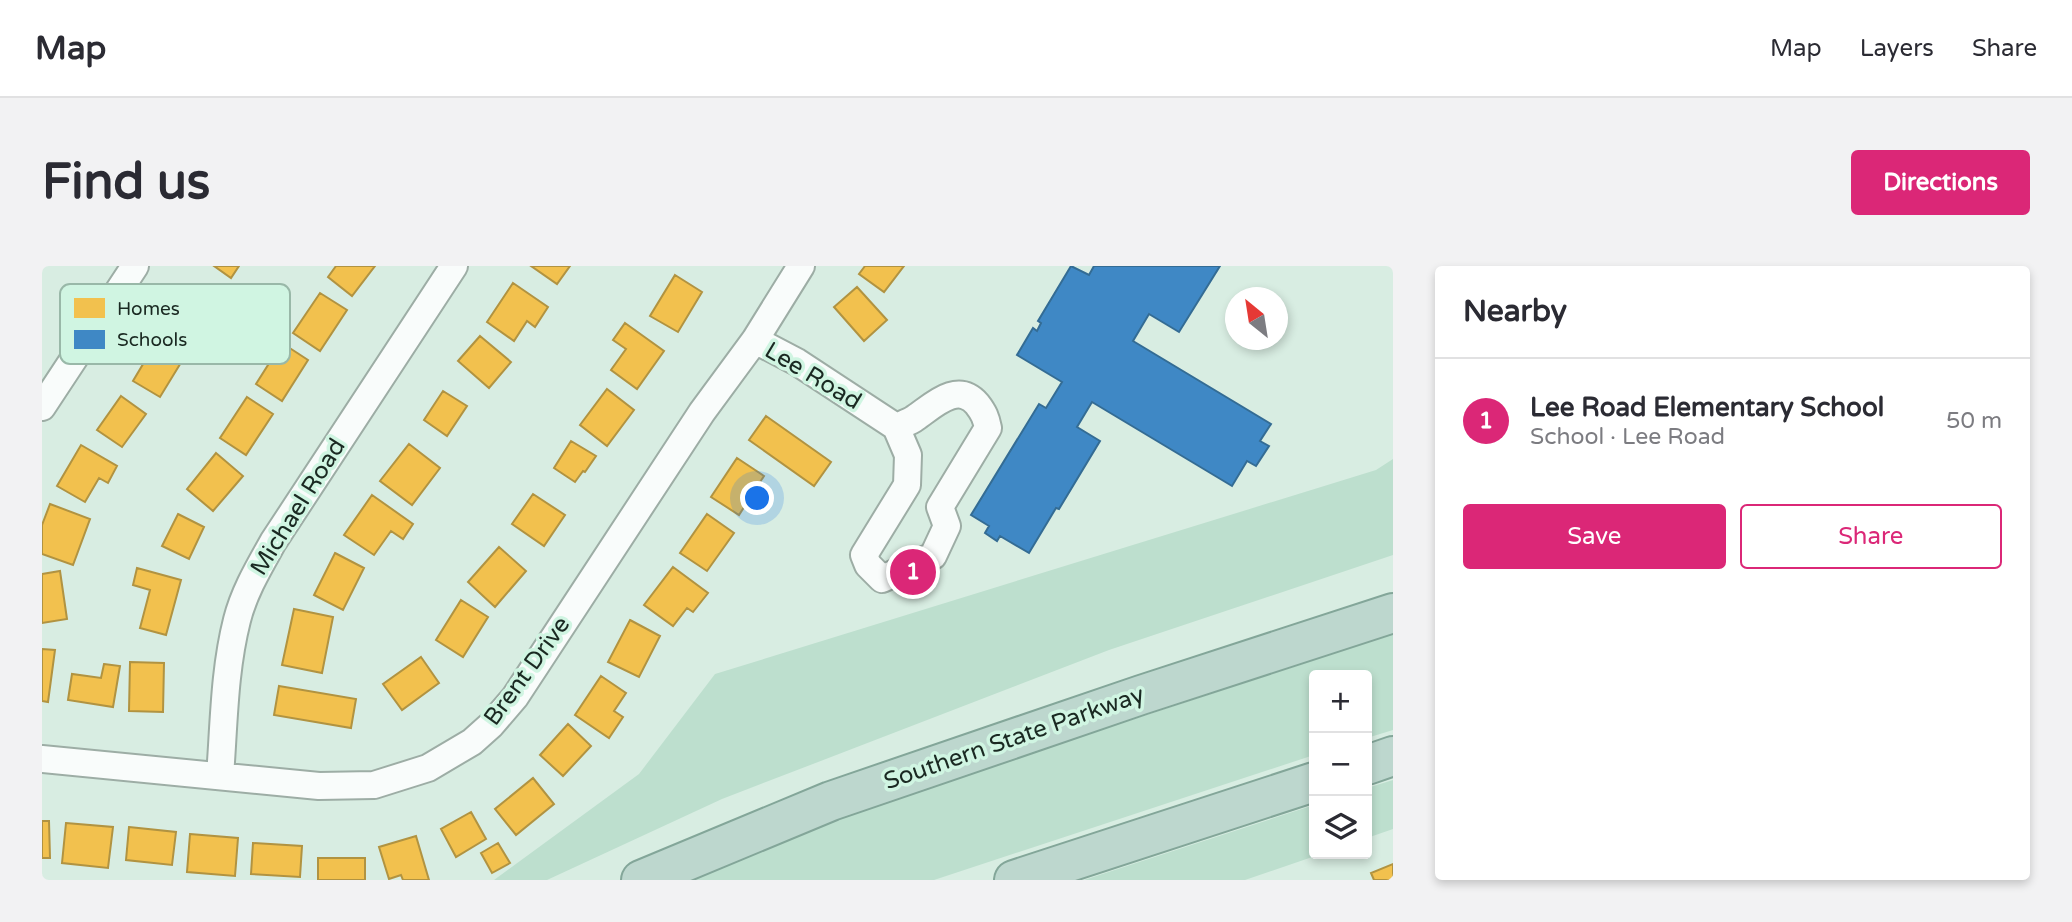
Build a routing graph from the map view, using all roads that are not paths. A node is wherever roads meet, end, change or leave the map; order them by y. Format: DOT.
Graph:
graph roads {
  1 [pos="135,266"];
  2 [pos="454,266"];
  3 [pos="801,266"];
  4 [pos="123,284"];
  5 [pos="755,341"];
  6 [pos="70,364"];
  7 [pos="42,407"];
  8 [pos="896,427"];
  9 [pos="907,485"];
  10 [pos="940,507"];
  11 [pos="1393,613"];
  12 [pos="1393,756"];
  13 [pos="42,759"];
  14 [pos="1372,763"];
  15 [pos="220,776"];
  16 [pos="1309,784"];
  17 [pos="641,880"];
  18 [pos="1014,880"];
  1 -- 4 [label="street"];
  2 -- 15 [label="street, Michael Road"];
  3 -- 5 [label="street, Brent Drive"];
  5 -- 8 [label="street, Lee Road"];
  5 -- 15 [label="street, Brent Drive"];
  6 -- 7 [label="street"];
  8 -- 9 [label="street"];
  8 -- 10 [label="street"];
  9 -- 10 [label="street"];
  9 -- 10 [label="street"];
  11 -- 17 [label="highway, Southern State Parkway"];
  12 -- 14 [label="highway"];
  13 -- 15 [label="street, Brent Drive"];
  16 -- 18 [label="highway"];
}
